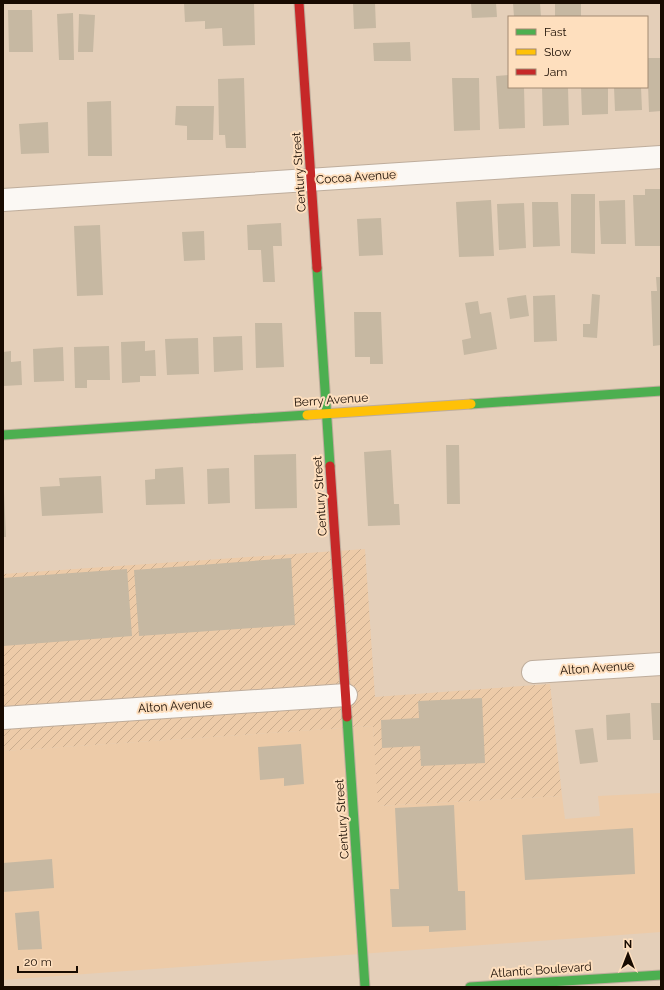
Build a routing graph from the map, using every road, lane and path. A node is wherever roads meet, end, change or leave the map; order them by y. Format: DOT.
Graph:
graph roads {
  1 [pos="299,3"];
  2 [pos="661,157"];
  3 [pos="312,180"];
  4 [pos="3,200"];
  5 [pos="661,391"];
  6 [pos="326,412"];
  7 [pos="3,435"];
  8 [pos="661,664"];
  9 [pos="533,672"];
  10 [pos="346,695"];
  11 [pos="3,718"];
  12 [pos="661,974"];
  13 [pos="365,987"];
  14 [pos="470,987"];
  1 -- 3 [label="street, Century Street"];
  2 -- 3 [label="street, Cocoa Avenue"];
  3 -- 4 [label="street, Cocoa Avenue"];
  3 -- 6 [label="street, Century Street"];
  5 -- 6 [label="street, Berry Avenue"];
  6 -- 7 [label="street, Berry Avenue"];
  6 -- 10 [label="street, Century Street"];
  8 -- 9 [label="street, Alton Avenue"];
  10 -- 11 [label="street, Alton Avenue"];
  10 -- 13 [label="street, Century Street"];
  12 -- 14 [label="street, Atlantic Boulevard"];
}
